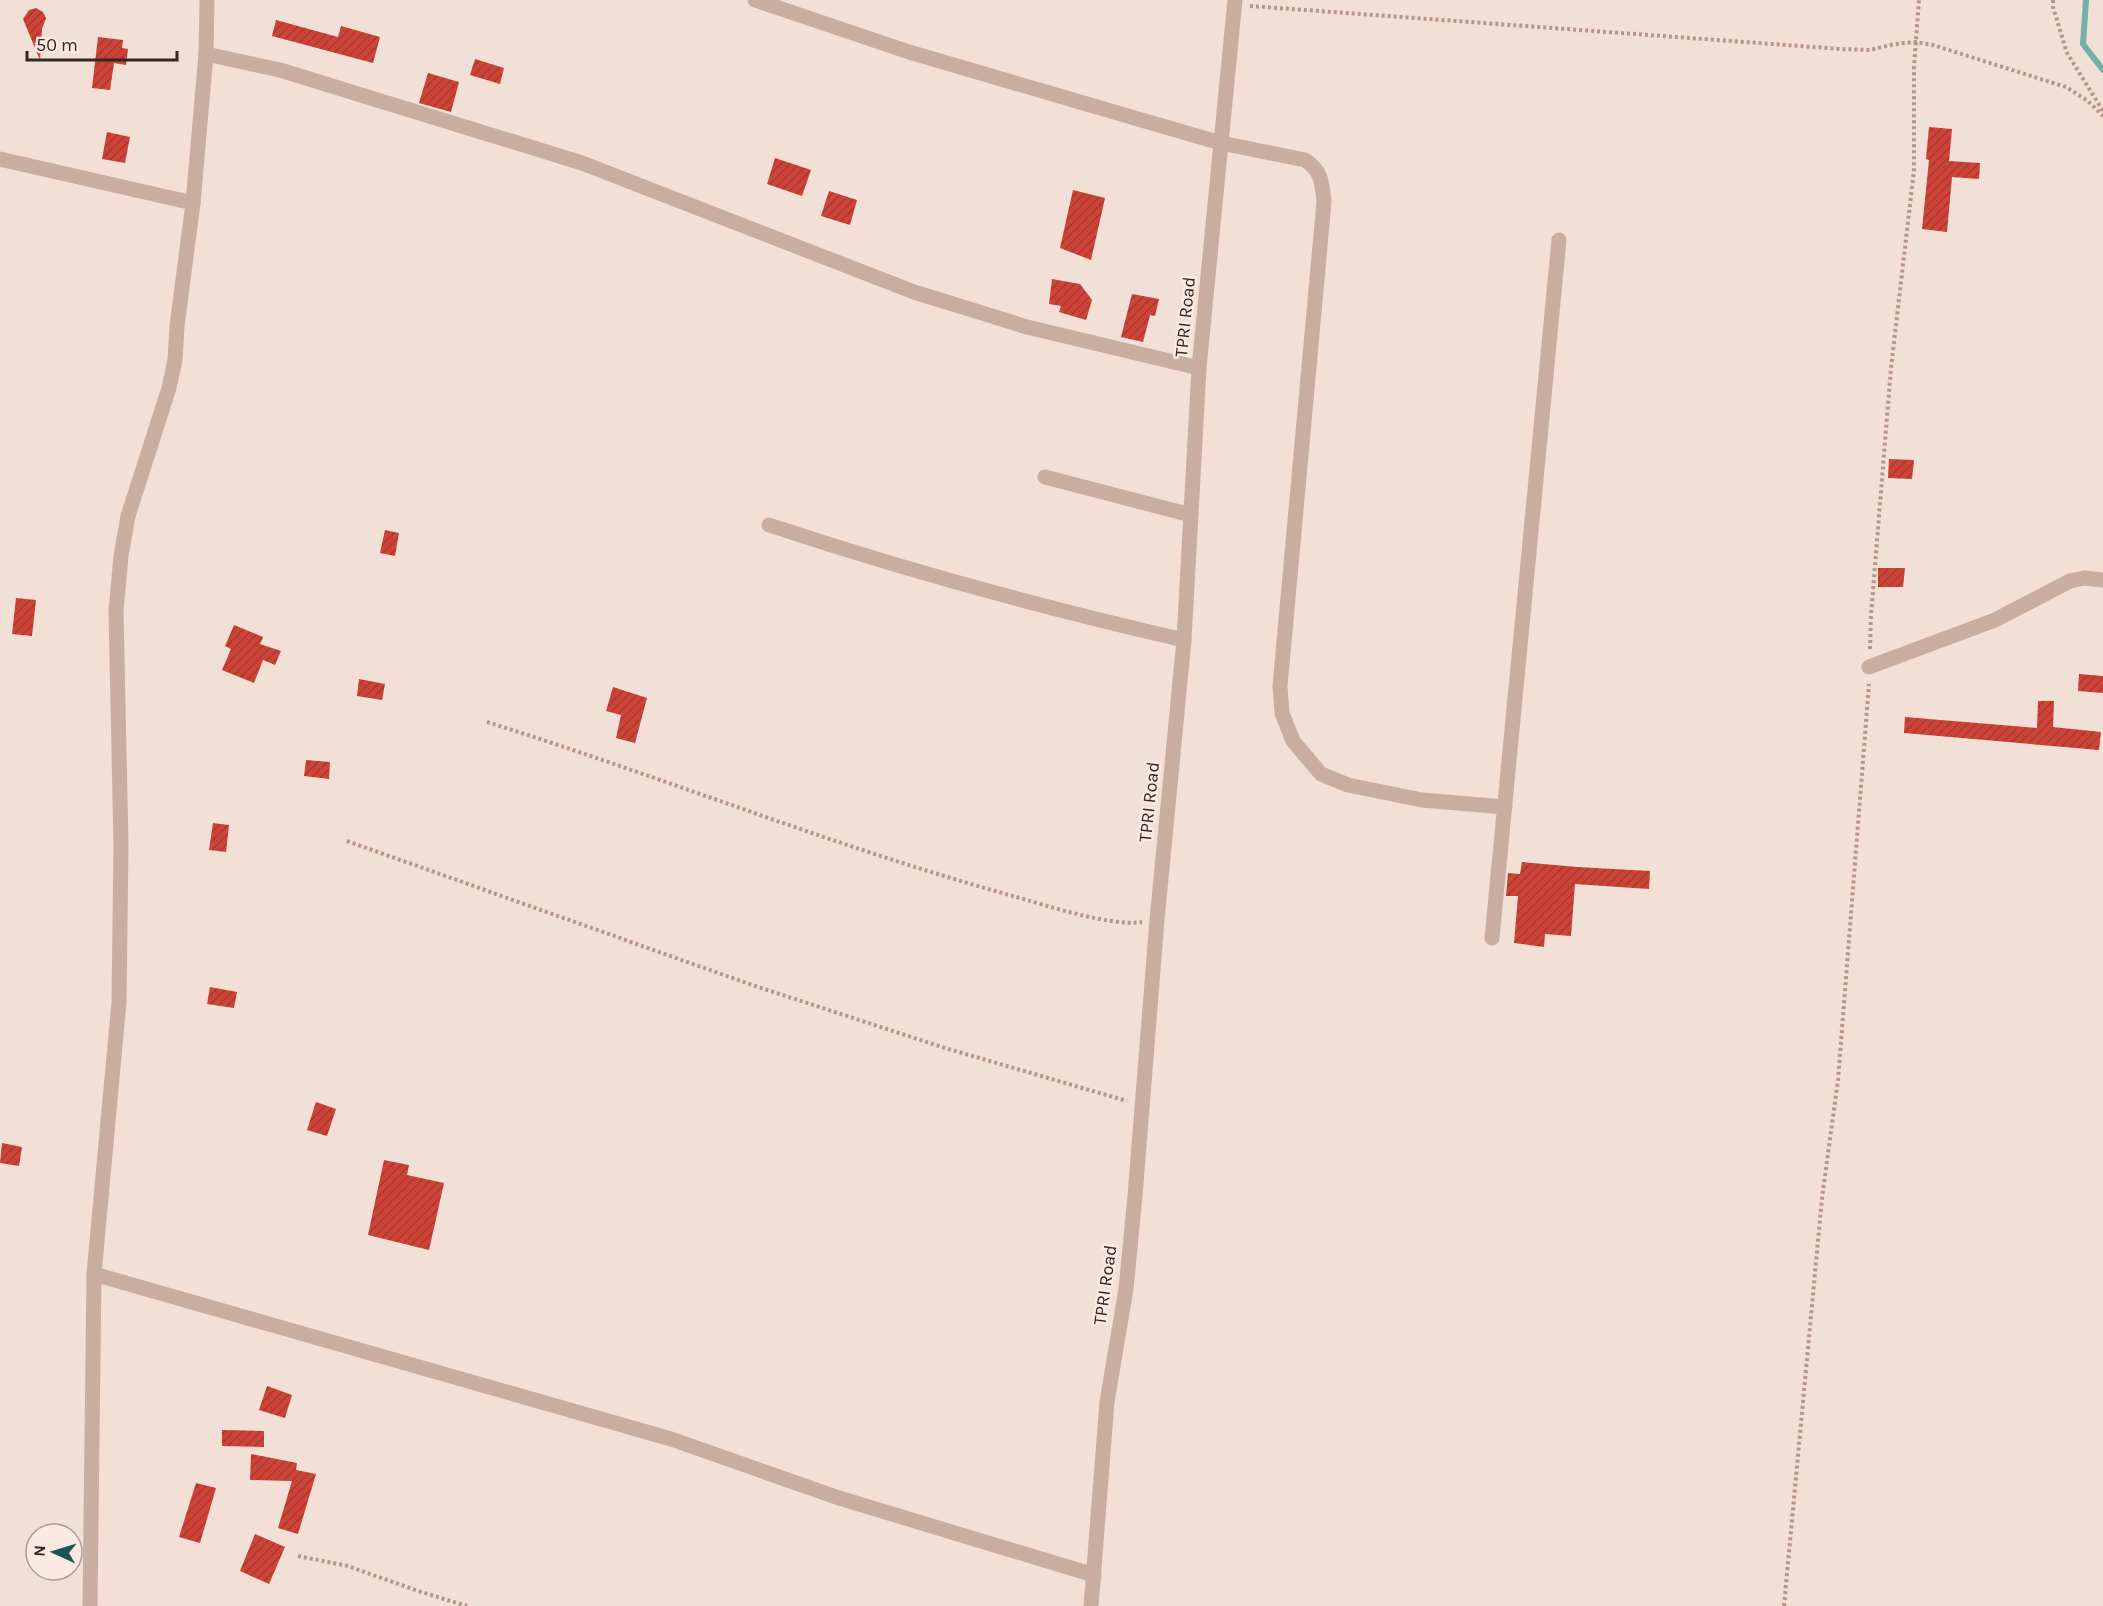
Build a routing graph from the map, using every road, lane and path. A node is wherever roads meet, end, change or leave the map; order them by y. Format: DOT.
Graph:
graph roads {
  1 [pos="207,0"];
  2 [pos="756,0"];
  3 [pos="1919,0"];
  4 [pos="2053,0"];
  5 [pos="1234,3"];
  6 [pos="1916,42"];
  7 [pos="206,54"];
  8 [pos="2103,111"];
  9 [pos="2103,116"];
  10 [pos="1221,143"];
  11 [pos="0,159"];
  12 [pos="193,203"];
  13 [pos="1559,240"];
  14 [pos="1199,368"];
  15 [pos="1045,477"];
  16 [pos="1191,515"];
  17 [pos="769,525"];
  18 [pos="2103,580"];
  19 [pos="1184,640"];
  20 [pos="1869,667"];
  21 [pos="487,722"];
  22 [pos="1504,807"];
  23 [pos="347,841"];
  24 [pos="1157,920"];
  25 [pos="1492,938"];
  26 [pos="1142,1106"];
  27 [pos="94,1274"];
  28 [pos="298,1556"];
  29 [pos="1094,1575"];
  30 [pos="90,1606"];
  31 [pos="467,1606"];
  32 [pos="1091,1606"];
  33 [pos="1784,1606"];
  1 -- 7 [label="street"];
  2 -- 10 [label="street"];
  3 -- 6 [label="path"];
  4 -- 8 [label="path"];
  5 -- 6 [label="path"];
  5 -- 10 [label="street, TPRI Road"];
  6 -- 9 [label="path"];
  6 -- 20 [label="path"];
  7 -- 12 [label="street"];
  7 -- 14 [label="street"];
  10 -- 14 [label="street, TPRI Road"];
  10 -- 22 [label="street"];
  11 -- 12 [label="street"];
  12 -- 27 [label="street"];
  13 -- 22 [label="street"];
  14 -- 16 [label="street, TPRI Road"];
  15 -- 16 [label="street"];
  16 -- 19 [label="street, TPRI Road"];
  17 -- 19 [label="street"];
  18 -- 20 [label="street"];
  19 -- 24 [label="street, TPRI Road"];
  20 -- 33 [label="path"];
  21 -- 24 [label="path"];
  22 -- 25 [label="street"];
  23 -- 26 [label="path"];
  24 -- 26 [label="street, TPRI Road"];
  26 -- 29 [label="street, TPRI Road"];
  27 -- 29 [label="street"];
  27 -- 30 [label="street"];
  28 -- 31 [label="path"];
  29 -- 32 [label="street, TPRI Road"];
}
